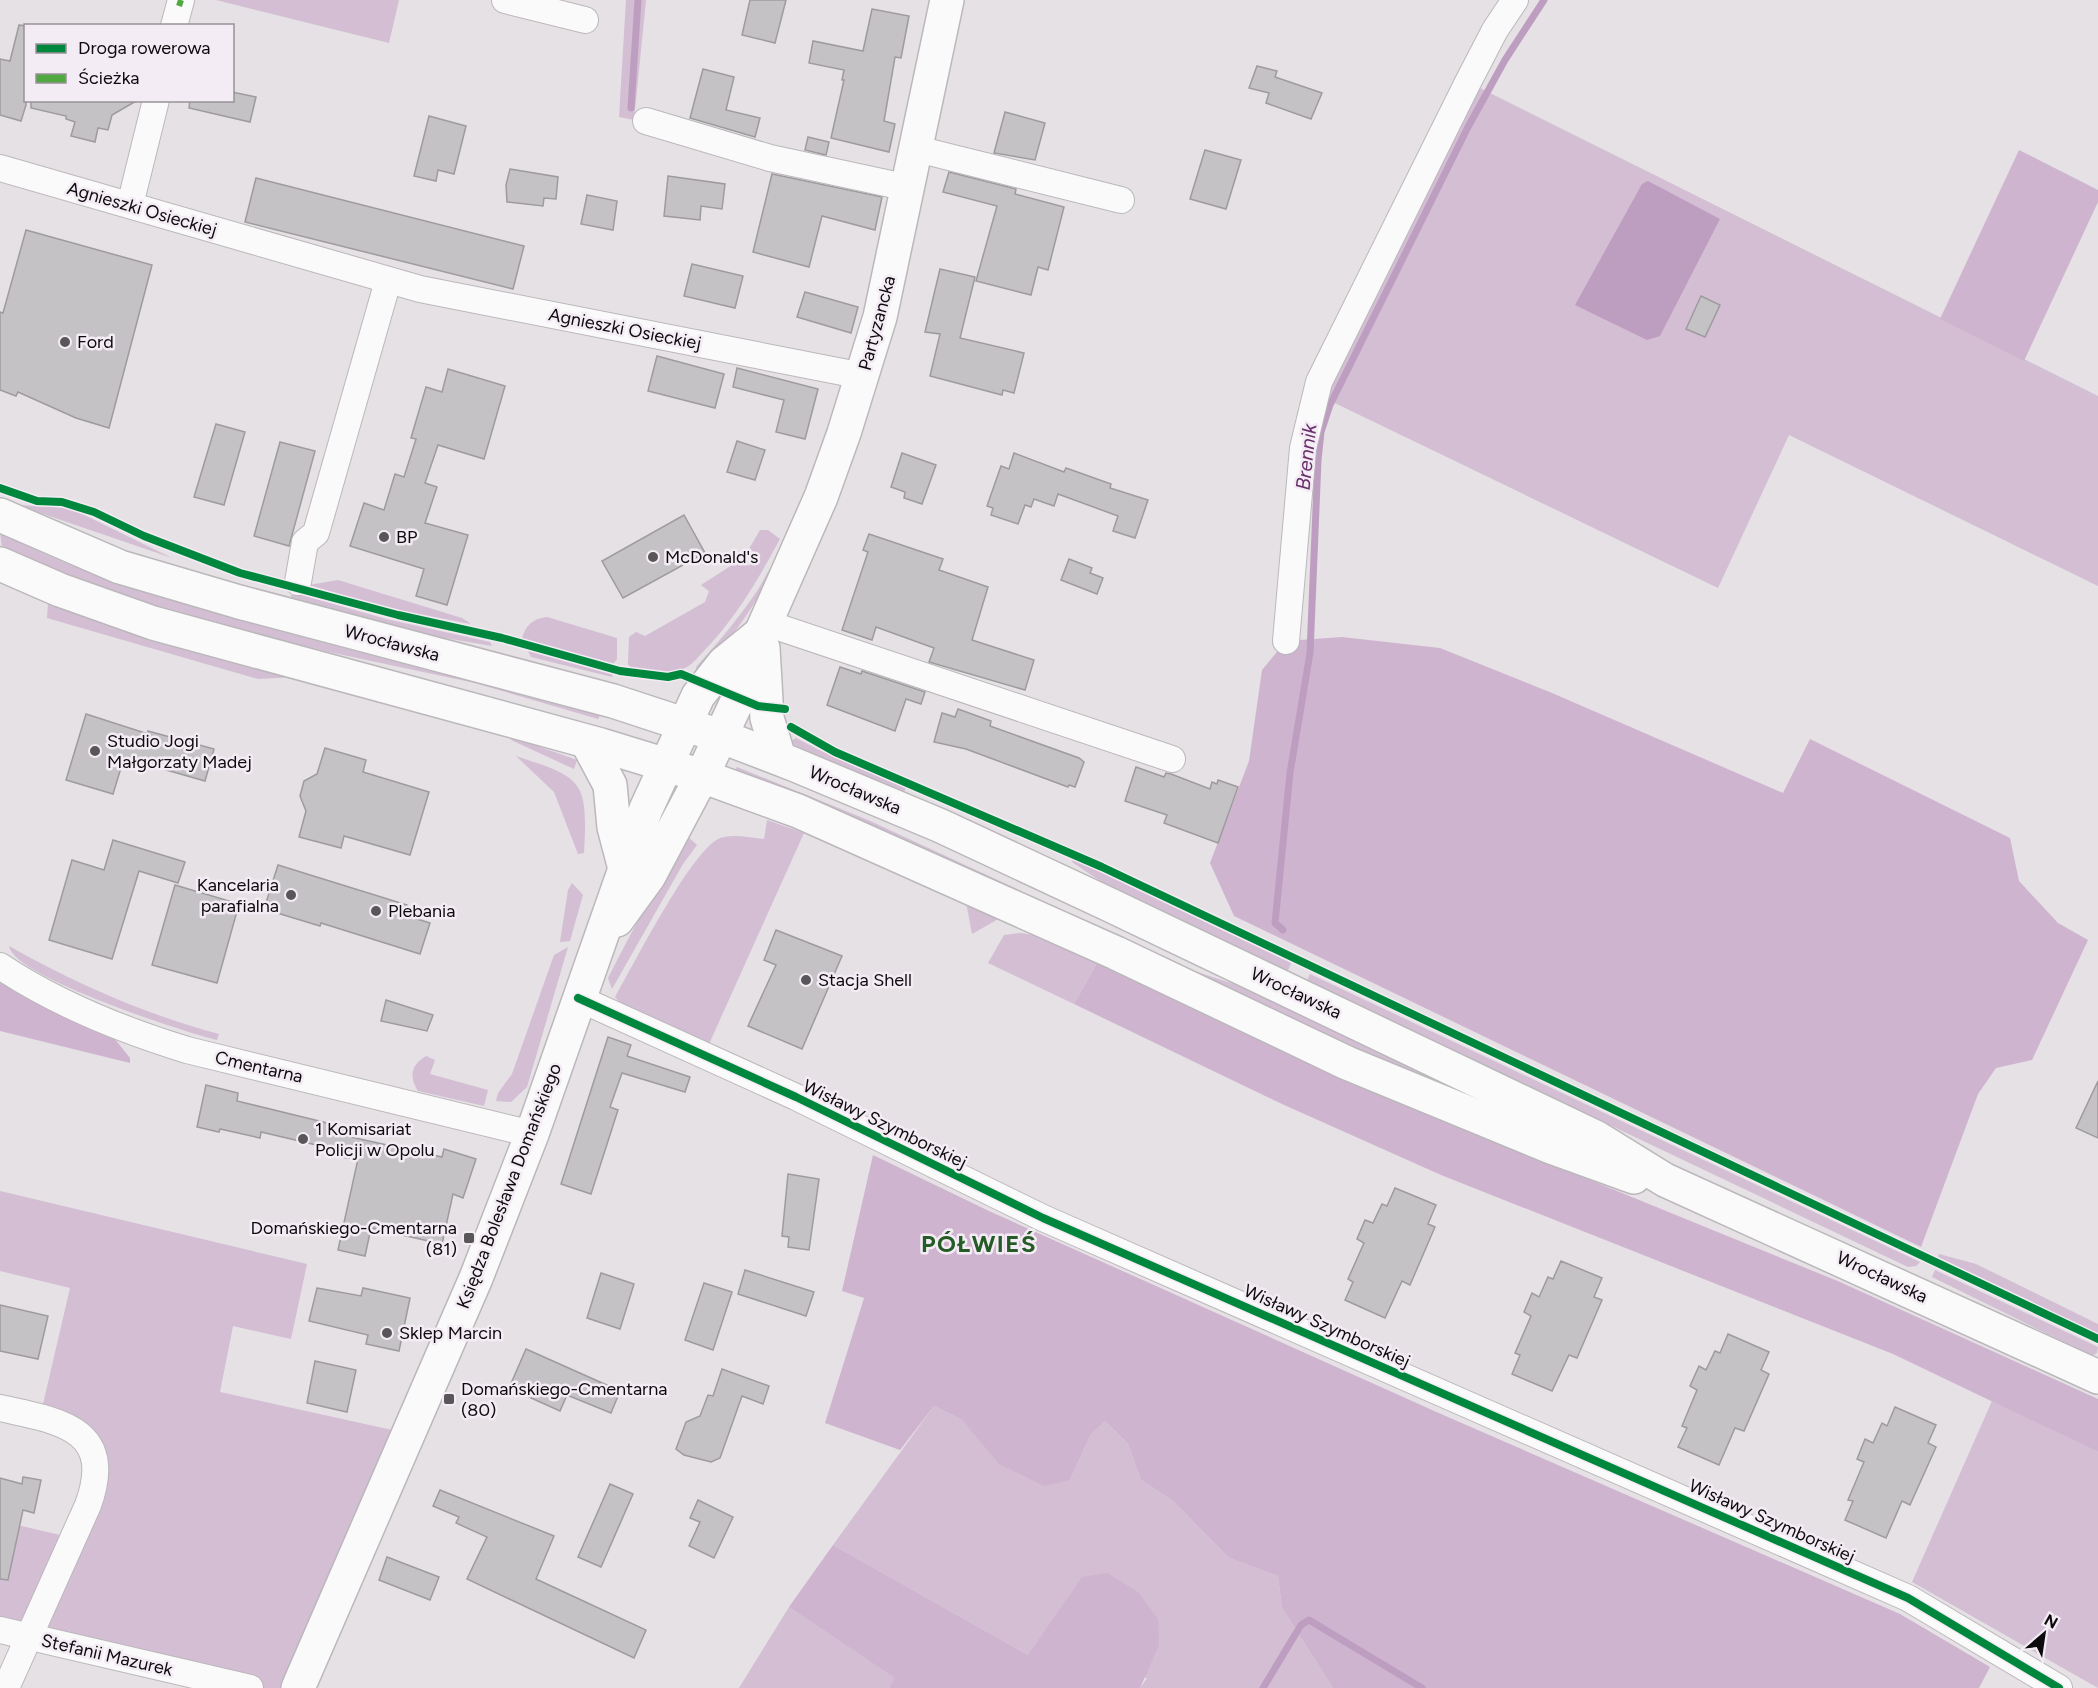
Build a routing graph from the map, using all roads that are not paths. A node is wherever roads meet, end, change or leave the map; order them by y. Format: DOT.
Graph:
graph roads {
  1 [pos="181,0"];
  2 [pos="505,0"];
  3 [pos="947,0"];
  4 [pos="1515,0"];
  5 [pos="585,20"];
  6 [pos="175,24"];
  7 [pos="155,102"];
  8 [pos="646,121"];
  9 [pos="917,148"];
  10 [pos="0,168"];
  11 [pos="909,188"];
  12 [pos="1121,200"];
  13 [pos="129,205"];
  14 [pos="387,281"];
  15 [pos="863,376"];
  16 [pos="0,515"];
  17 [pos="0,564"];
  18 [pos="298,582"];
  19 [pos="764,628"];
  20 [pos="1286,641"];
  21 [pos="687,724"];
  22 [pos="720,736"];
  23 [pos="586,742"];
  24 [pos="779,758"];
  25 [pos="1172,759"];
  26 [pos="668,765"];
  27 [pos="702,776"];
  28 [pos="624,865"];
  29 [pos="599,945"];
  30 [pos="0,966"];
  31 [pos="578,998"];
  32 [pos="532,1134"];
  33 [pos="1665,1179"];
  34 [pos="2098,1377"];
  35 [pos="0,1408"];
  36 [pos="0,1630"];
  37 [pos="29,1636"];
  38 [pos="6,1688"];
  39 [pos="250,1688"];
  40 [pos="298,1688"];
  41 [pos="2059,1688"];
  1 -- 6 [label="street"];
  2 -- 5 [label="street"];
  3 -- 9 [label="main road, Partyzancka"];
  4 -- 20 [label="street"];
  7 -- 13 [label="street"];
  8 -- 11 [label="street"];
  9 -- 11 [label="main road, Partyzancka"];
  9 -- 12 [label="street"];
  10 -- 13 [label="street, Agnieszki Osieckiej"];
  11 -- 15 [label="main road, Partyzancka"];
  13 -- 14 [label="street, Agnieszki Osieckiej"];
  14 -- 15 [label="street, Agnieszki Osieckiej"];
  14 -- 18 [label="street"];
  15 -- 19 [label="main road, Partyzancka"];
  16 -- 21 [label="main road, Wrocławska"];
  17 -- 23 [label="main road, Wrocławska"];
  19 -- 21 [label="main road, Partyzancka"];
  19 -- 22 [label="main road, Partyzancka"];
  19 -- 24 [label="main road"];
  19 -- 25 [label="street"];
  21 -- 22 [label="main road, Wrocławska"];
  21 -- 26 [label="main road, Partyzancka"];
  22 -- 24 [label="main road, Wrocławska"];
  22 -- 27 [label="main road, Partyzancka"];
  23 -- 26 [label="main road, Wrocławska"];
  23 -- 28 [label="main road"];
  24 -- 33 [label="main road, Wrocławska"];
  26 -- 27 [label="main road, Wrocławska"];
  26 -- 28 [label="main road, Księdza Bolesława Domańskiego"];
  27 -- 29 [label="main road, Księdza Bolesława Domańskiego"];
  27 -- 33 [label="main road, Wrocławska"];
  28 -- 29 [label="main road, Księdza Bolesława Domańskiego"];
  29 -- 31 [label="main road, Księdza Bolesława Domańskiego"];
  30 -- 32 [label="street, Cmentarna"];
  31 -- 32 [label="main road, Księdza Bolesława Domańskiego"];
  31 -- 41 [label="street, Wisławy Szymborskiej"];
  32 -- 40 [label="main road, Księdza Bolesława Domańskiego"];
  33 -- 34 [label="main road, Wrocławska"];
  35 -- 37 [label="street"];
  36 -- 37 [label="street, Stefanii Mazurek"];
  37 -- 38 [label="street"];
  37 -- 39 [label="street, Stefanii Mazurek"];
}
